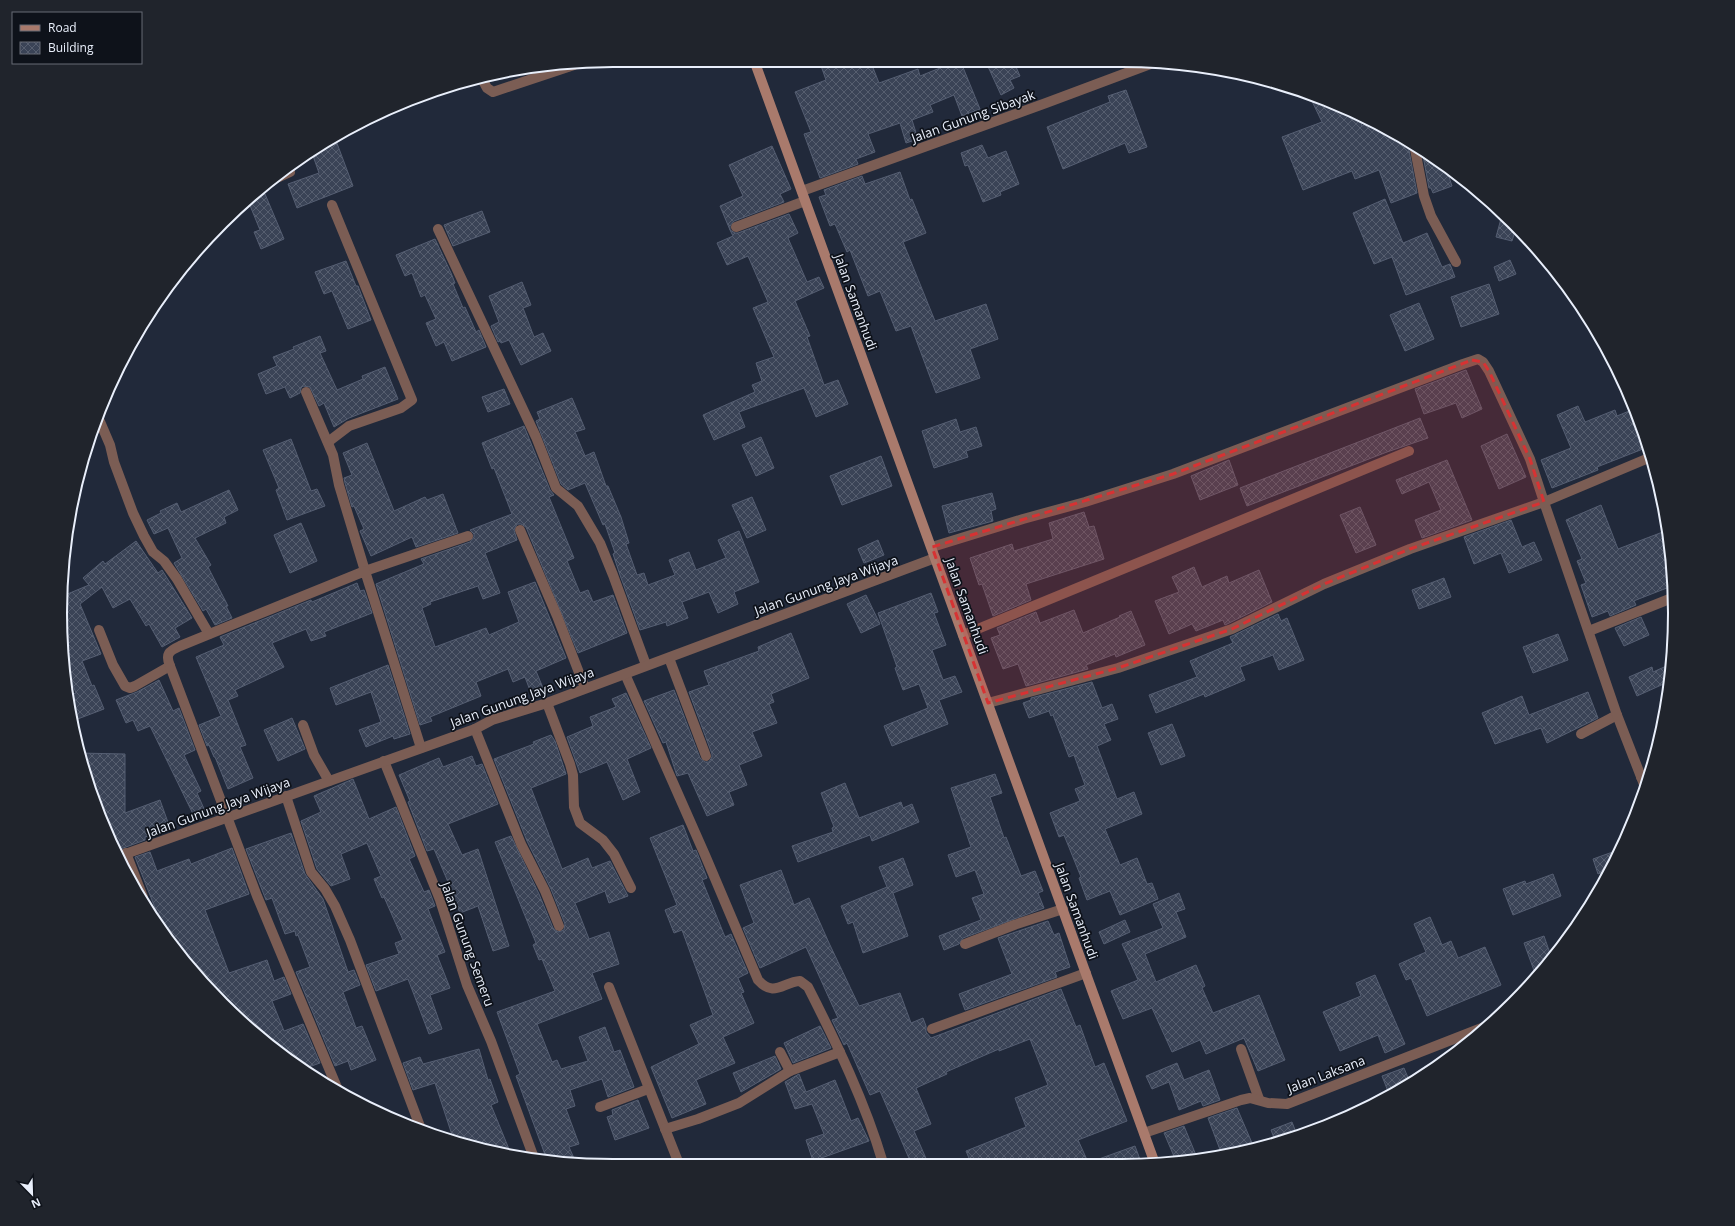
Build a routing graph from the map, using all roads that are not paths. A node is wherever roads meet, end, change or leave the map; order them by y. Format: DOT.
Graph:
graph roads {
  1 [pos="757,67"];
  2 [pos="1141,68"];
  3 [pos="559,70"];
  4 [pos="484,83"];
  5 [pos="1416,153"];
  6 [pos="802,191"];
  7 [pos="806,201"];
  8 [pos="332,205"];
  9 [pos="736,227"];
  10 [pos="438,229"];
  11 [pos="1456,262"];
  12 [pos="306,392"];
  13 [pos="101,424"];
  14 [pos="328,442"];
  15 [pos="1409,450"];
  16 [pos="1645,459"];
  17 [pos="1544,502"];
  18 [pos="520,530"];
  19 [pos="468,536"];
  20 [pos="932,547"];
  21 [pos="935,558"];
  22 [pos="365,571"];
  23 [pos="1668,600"];
  24 [pos="99,630"];
  25 [pos="1589,631"];
  26 [pos="209,634"];
  27 [pos="963,635"];
  28 [pos="669,658"];
  29 [pos="646,665"];
  30 [pos="170,666"];
  31 [pos="624,674"];
  32 [pos="585,688"];
  33 [pos="547,703"];
  34 [pos="988,703"];
  35 [pos="1617,715"];
  36 [pos="303,725"];
  37 [pos="475,729"];
  38 [pos="1581,734"];
  39 [pos="421,748"];
  40 [pos="706,756"];
  41 [pos="384,761"];
  42 [pos="1644,772"];
  43 [pos="329,781"];
  44 [pos="286,796"];
  45 [pos="228,818"];
  46 [pos="123,855"];
  47 [pos="631,888"];
  48 [pos="1063,909"];
  49 [pos="559,926"];
  50 [pos="965,944"];
  51 [pos="1086,973"];
  52 [pos="609,987"];
  53 [pos="932,1028"];
  54 [pos="1472,1032"];
  55 [pos="1241,1049"];
  56 [pos="780,1052"];
  57 [pos="840,1052"];
  58 [pos="790,1071"];
  59 [pos="335,1083"];
  60 [pos="648,1089"];
  61 [pos="1259,1100"];
  62 [pos="600,1107"];
  63 [pos="419,1123"];
  64 [pos="665,1129"];
  65 [pos="1144,1133"];
  66 [pos="532,1153"];
  67 [pos="1153,1158"];
  68 [pos="677,1159"];
  69 [pos="882,1159"];
  1 -- 6 [label="street, Jalan Samanhudi"];
  2 -- 6 [label="street, Jalan Gunung Sibayak"];
  3 -- 4 [label="street"];
  5 -- 11 [label="street"];
  6 -- 7 [label="street, Jalan Samanhudi"];
  7 -- 9 [label="street"];
  7 -- 20 [label="street, Jalan Samanhudi"];
  8 -- 14 [label="street"];
  10 -- 29 [label="street"];
  12 -- 14 [label="street"];
  13 -- 26 [label="street"];
  14 -- 22 [label="street"];
  15 -- 27 [label="street"];
  16 -- 17 [label="street"];
  17 -- 20 [label="street"];
  17 -- 25 [label="street"];
  17 -- 34 [label="street"];
  18 -- 32 [label="street"];
  19 -- 22 [label="street"];
  20 -- 21 [label="street, Jalan Samanhudi"];
  21 -- 27 [label="street, Jalan Samanhudi"];
  21 -- 28 [label="street, Jalan Gunung Jaya Wijaya"];
  22 -- 26 [label="street"];
  22 -- 39 [label="street"];
  23 -- 25 [label="street"];
  24 -- 30 [label="street"];
  25 -- 35 [label="street"];
  26 -- 30 [label="street"];
  27 -- 34 [label="street, Jalan Samanhudi"];
  28 -- 29 [label="street, Jalan Gunung Jaya Wijaya"];
  28 -- 40 [label="street"];
  29 -- 31 [label="street, Jalan Gunung Jaya Wijaya"];
  30 -- 45 [label="street"];
  31 -- 32 [label="street, Jalan Gunung Jaya Wijaya"];
  31 -- 57 [label="street"];
  32 -- 33 [label="street, Jalan Gunung Jaya Wijaya"];
  33 -- 37 [label="street, Jalan Gunung Jaya Wijaya"];
  33 -- 47 [label="street"];
  34 -- 48 [label="street, Jalan Samanhudi"];
  35 -- 38 [label="street"];
  35 -- 42 [label="street"];
  36 -- 43 [label="street"];
  37 -- 39 [label="street, Jalan Gunung Jaya Wijaya"];
  37 -- 49 [label="street"];
  39 -- 41 [label="street, Jalan Gunung Jaya Wijaya"];
  41 -- 43 [label="street, Jalan Gunung Jaya Wijaya"];
  41 -- 66 [label="street, Jalan Gunung Semeru"];
  43 -- 44 [label="street, Jalan Gunung Jaya Wijaya"];
  44 -- 45 [label="street, Jalan Gunung Jaya Wijaya"];
  44 -- 63 [label="street"];
  45 -- 46 [label="street, Jalan Gunung Jaya Wijaya"];
  45 -- 59 [label="street"];
  48 -- 50 [label="street"];
  48 -- 51 [label="street, Jalan Samanhudi"];
  51 -- 53 [label="street"];
  51 -- 65 [label="street, Jalan Samanhudi"];
  52 -- 60 [label="street"];
  54 -- 61 [label="street, Jalan Laksana"];
  55 -- 61 [label="street"];
  56 -- 58 [label="street"];
  57 -- 58 [label="street"];
  57 -- 69 [label="street"];
  58 -- 64 [label="street"];
  60 -- 62 [label="street"];
  60 -- 64 [label="street"];
  61 -- 65 [label="street, Jalan Laksana"];
  64 -- 68 [label="street"];
  65 -- 67 [label="street, Jalan Samanhudi"];
}
